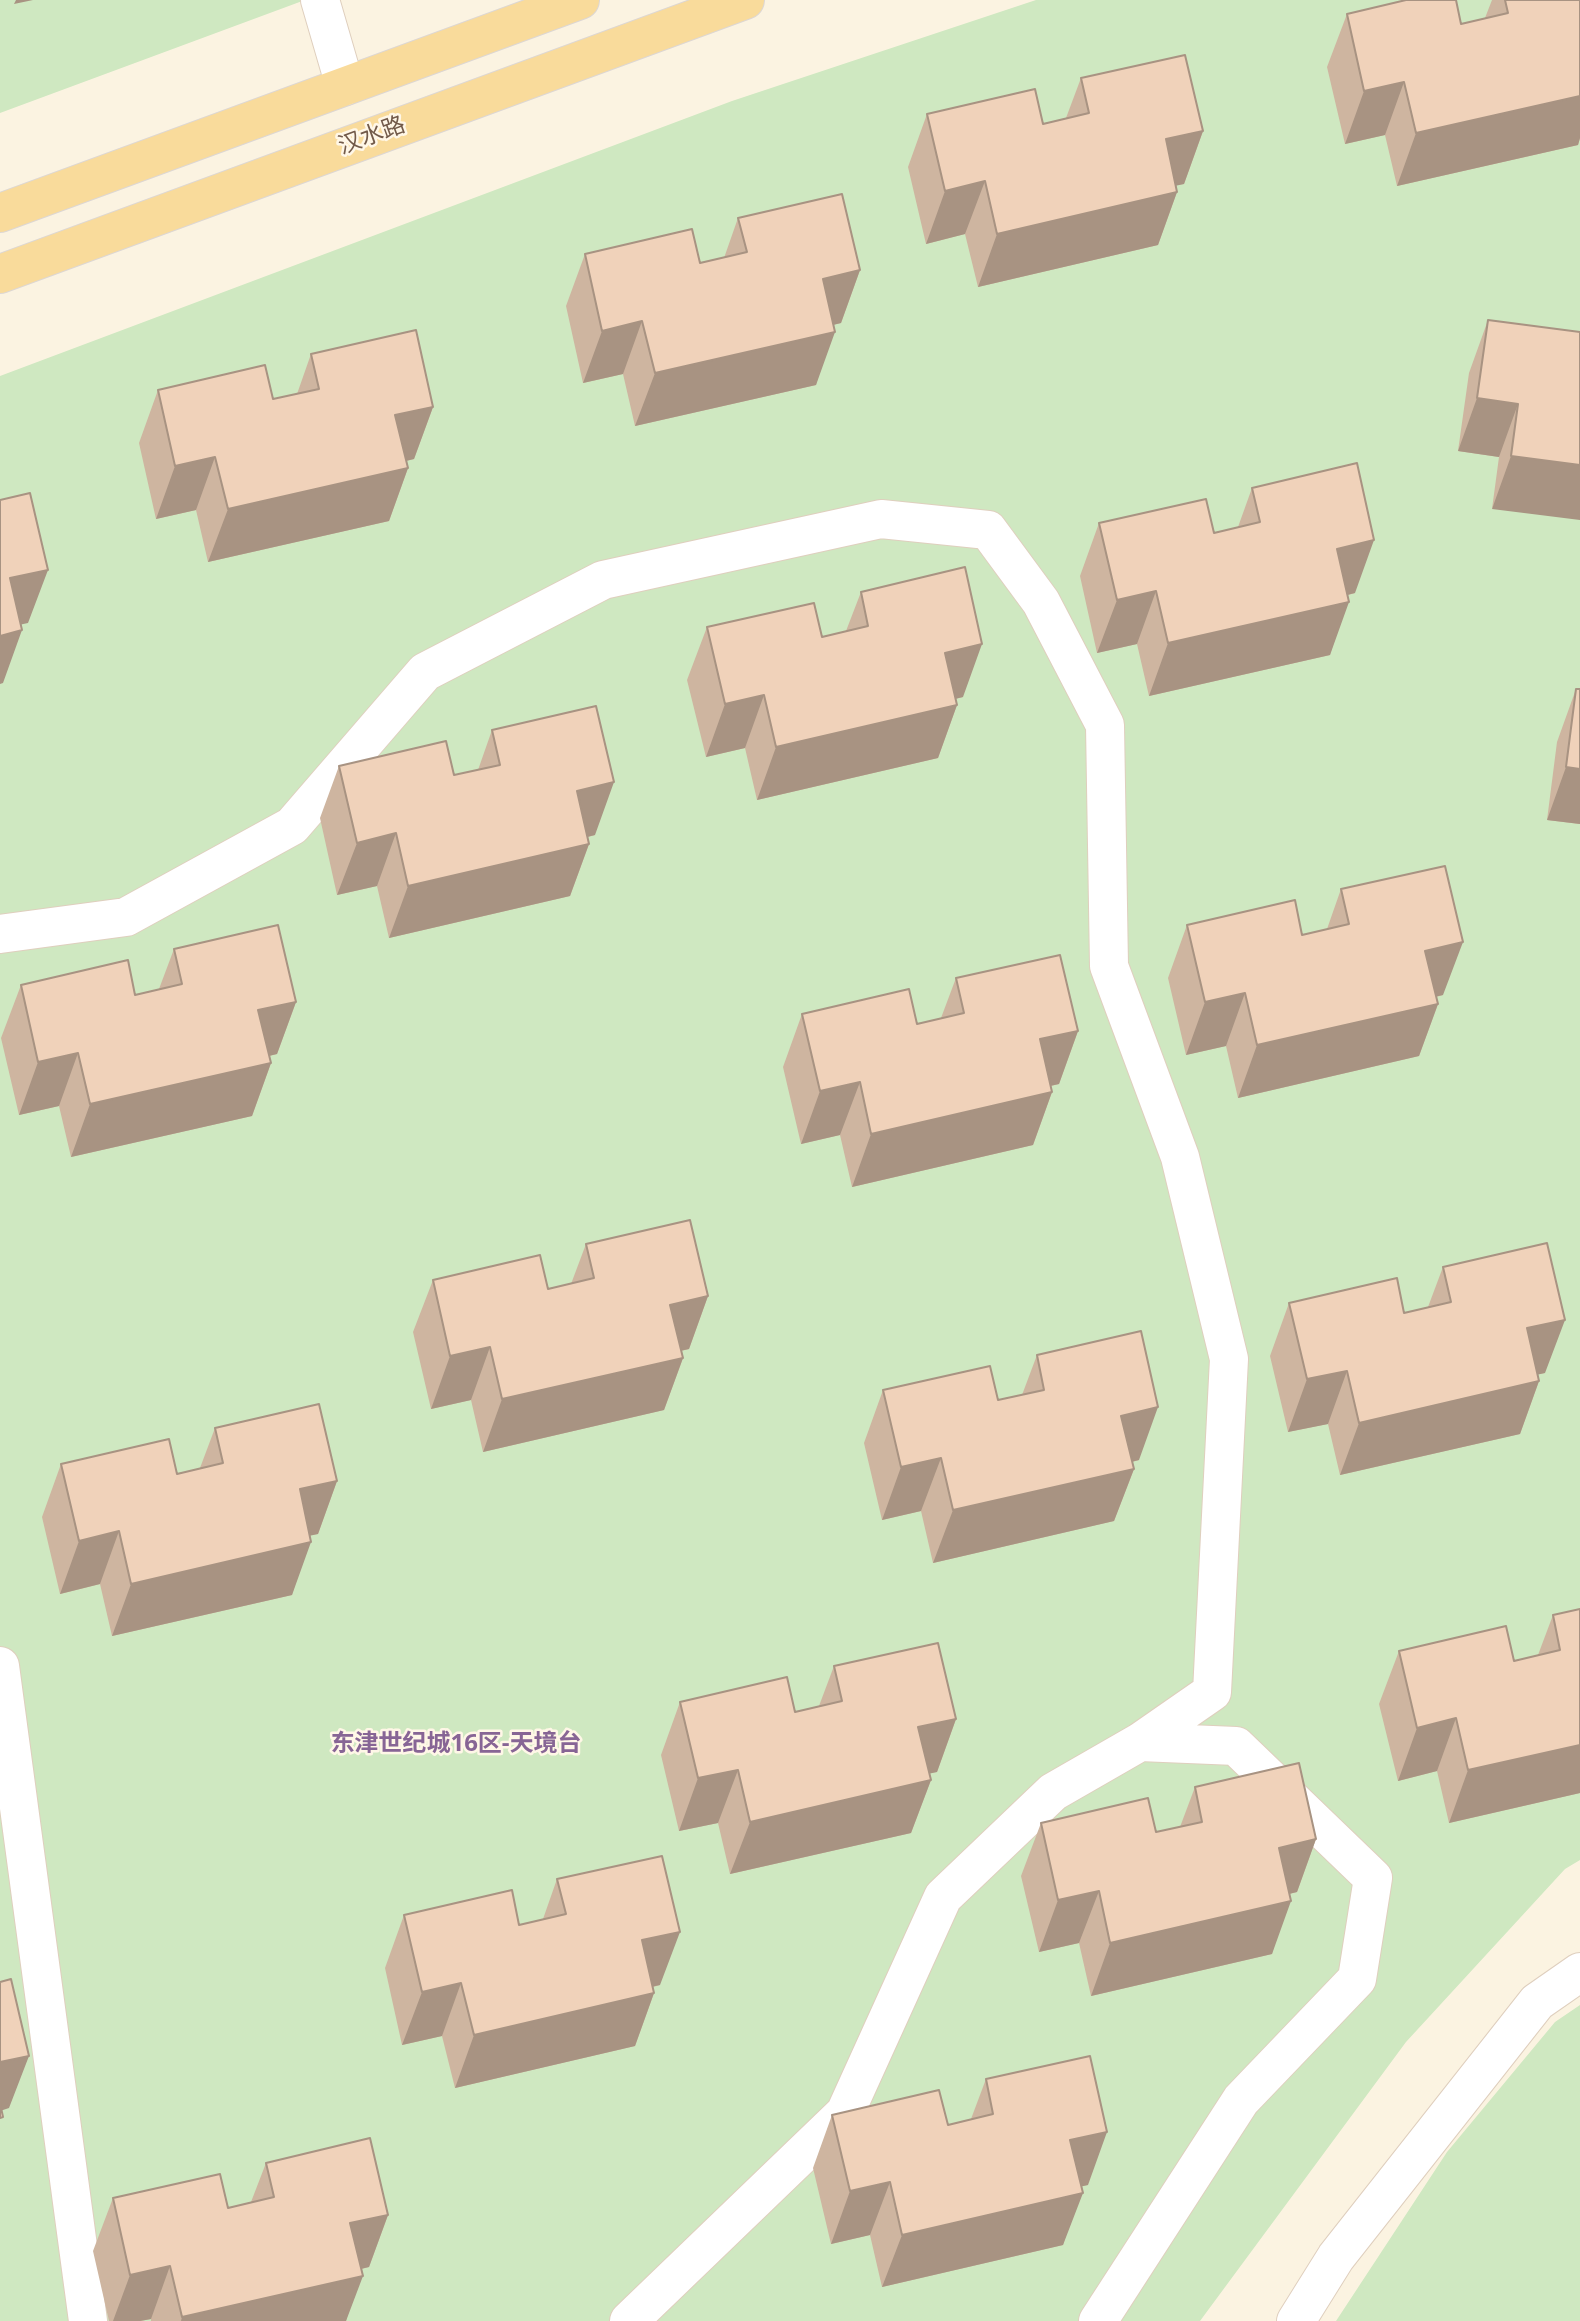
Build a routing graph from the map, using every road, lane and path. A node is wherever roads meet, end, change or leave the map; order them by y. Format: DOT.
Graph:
graph roads {
  1 [pos="320,0"];
  2 [pos="580,0"];
  3 [pos="745,0"];
  4 [pos="345,86"];
  5 [pos="0,213"];
  6 [pos="0,274"];
  7 [pos="1,933"];
  8 [pos="0,1666"];
  9 [pos="1212,1692"];
  10 [pos="1140,1742"];
  11 [pos="1237,1746"];
  12 [pos="1580,1972"];
  13 [pos="88,2321"];
  14 [pos="629,2321"];
  15 [pos="1098,2321"];
  16 [pos="1296,2321"];
  1 -- 4 [label="street"];
  2 -- 4 [label="main road"];
  3 -- 6 [label="main road, 汉水路"];
  4 -- 5 [label="main road"];
  7 -- 9 [label="street"];
  8 -- 13 [label="street"];
  9 -- 10 [label="street"];
  9 -- 11 [label="street"];
  10 -- 11 [label="street"];
  10 -- 14 [label="street"];
  11 -- 15 [label="street"];
  12 -- 16 [label="street"];
}
